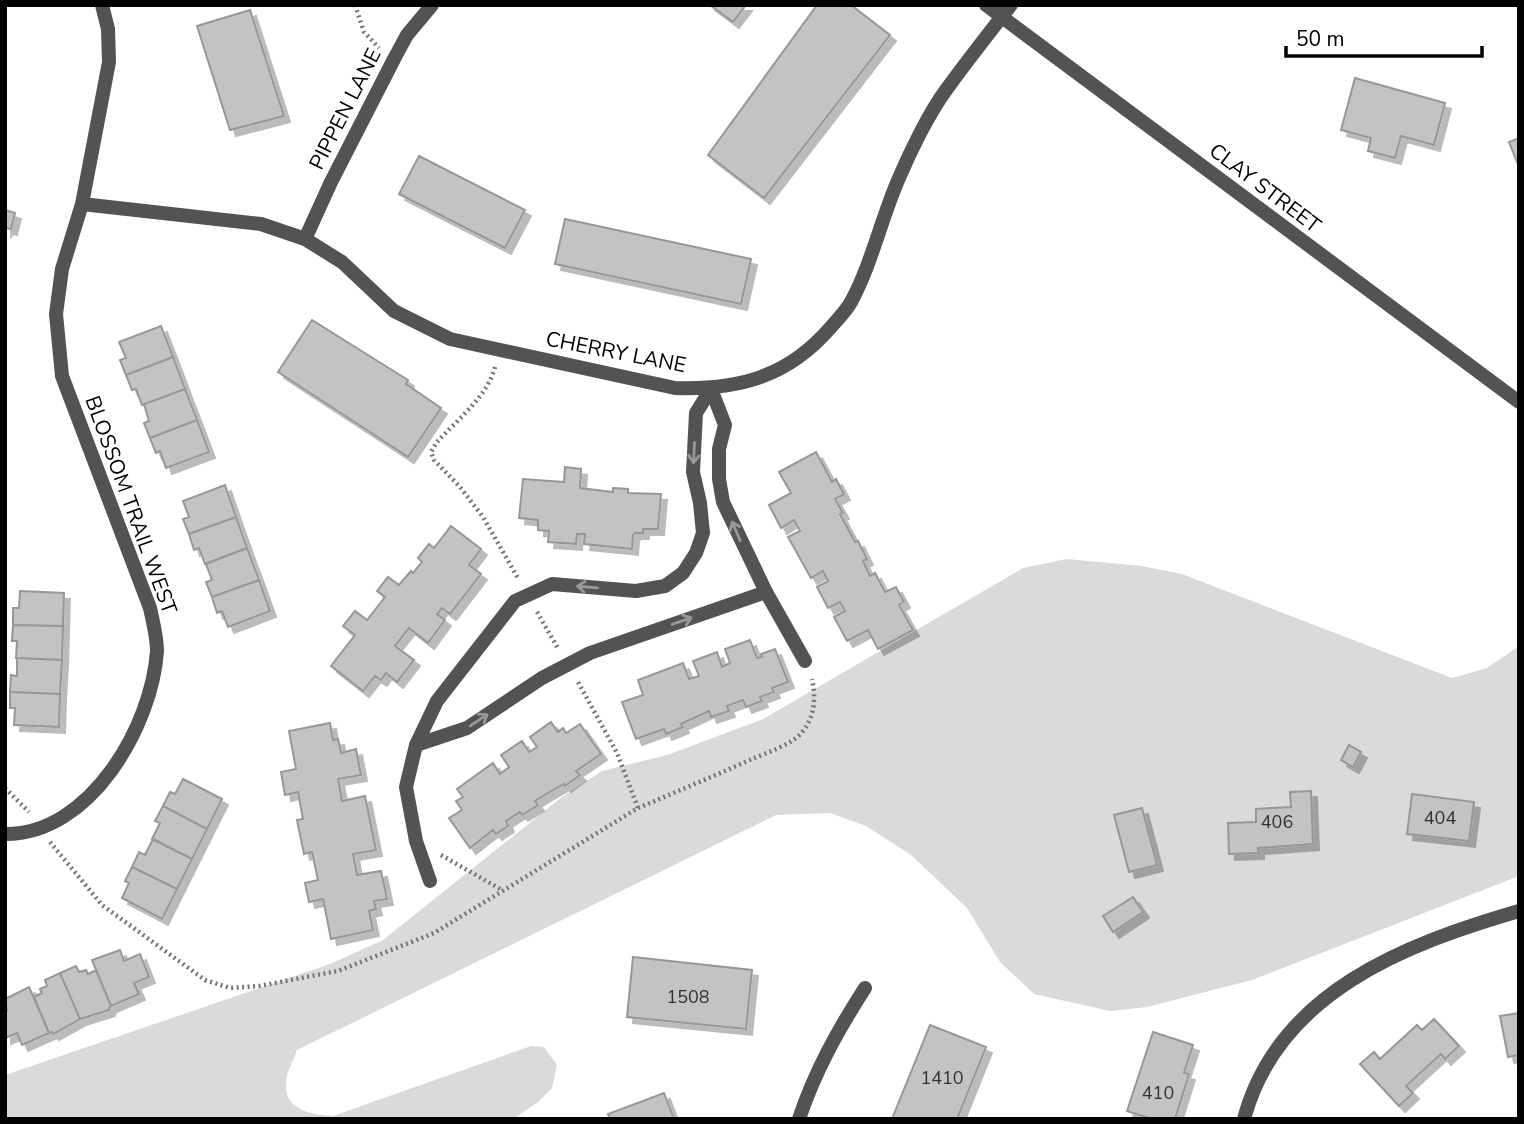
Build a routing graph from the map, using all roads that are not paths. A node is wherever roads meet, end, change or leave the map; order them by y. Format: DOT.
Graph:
graph roads {
  1 [pos="102,5"];
  2 [pos="432,5"];
  3 [pos="986,5"];
  4 [pos="1006,11"];
  5 [pos="82,204"];
  6 [pos="305,239"];
  7 [pos="711,389"];
  8 [pos="1519,402"];
  9 [pos="766,592"];
  10 [pos="805,661"];
  11 [pos="416,745"];
  12 [pos="5,834"];
  13 [pos="430,881"];
  14 [pos="1519,911"];
  15 [pos="865,988"];
  16 [pos="799,1119"];
  17 [pos="1244,1119"];
  1 -- 5 [label="street, BLOSSOM TRAIL WEST"];
  2 -- 6 [label="street, PIPPEN LANE"];
  3 -- 4 [label="street, CLAY STREET"];
  4 -- 7 [label="street, CHERRY LANE"];
  4 -- 8 [label="street, CLAY STREET"];
  5 -- 6 [label="street, CHERRY LANE"];
  5 -- 12 [label="street, BLOSSOM TRAIL WEST"];
  6 -- 7 [label="street, CHERRY LANE"];
  9 -- 7 [label="street, one-way"];
  7 -- 11 [label="street, one-way"];
  9 -- 10 [label="street"];
  11 -- 9 [label="street, one-way"];
  11 -- 13 [label="street"];
  14 -- 17 [label="street"];
  15 -- 16 [label="street"];
}
